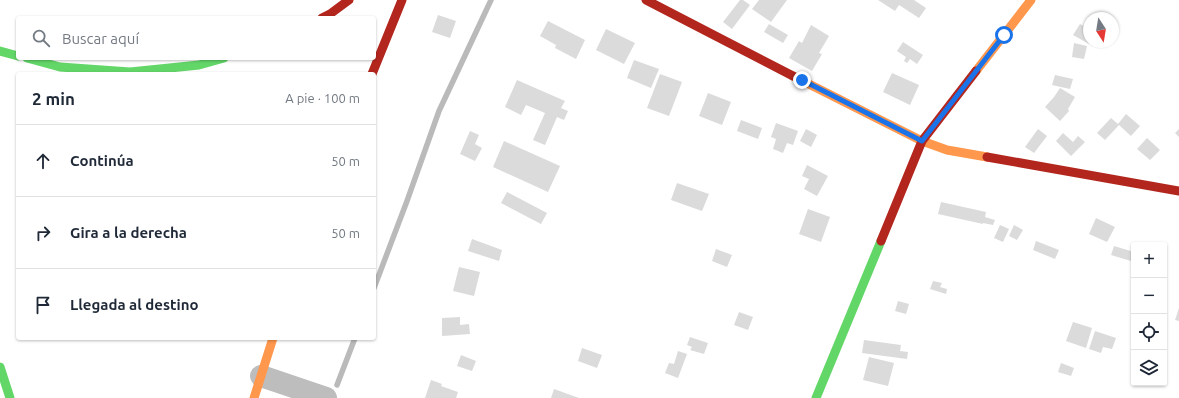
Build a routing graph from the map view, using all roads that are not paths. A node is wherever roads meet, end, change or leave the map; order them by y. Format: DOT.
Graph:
graph roads {
  1 [pos="349,0"];
  2 [pos="402,0"];
  3 [pos="646,0"];
  4 [pos="1031,0"];
  5 [pos="326,16"];
  6 [pos="0,51"];
  7 [pos="16,55"];
  8 [pos="34,60"];
  9 [pos="217,60"];
  10 [pos="130,72"];
  11 [pos="130,72"];
  12 [pos="373,72"];
  13 [pos="922,141"];
  14 [pos="1179,191"];
  15 [pos="272,340"];
  16 [pos="0,367"];
  17 [pos="261,376"];
  18 [pos="10,398"];
  19 [pos="254,398"];
  20 [pos="326,398"];
  21 [pos="816,398"];
  1 -- 5 [label="main road"];
  2 -- 12 [label="main road"];
  3 -- 13 [label="main road"];
  4 -- 13 [label="main road"];
  6 -- 7 [label="main road"];
  8 -- 10 [label="main road"];
  9 -- 11 [label="main road"];
  13 -- 14 [label="main road"];
  13 -- 21 [label="main road"];
  15 -- 17 [label="main road"];
  16 -- 18 [label="main road"];
  17 -- 19 [label="main road"];
  17 -- 20 [label="street"];
}
